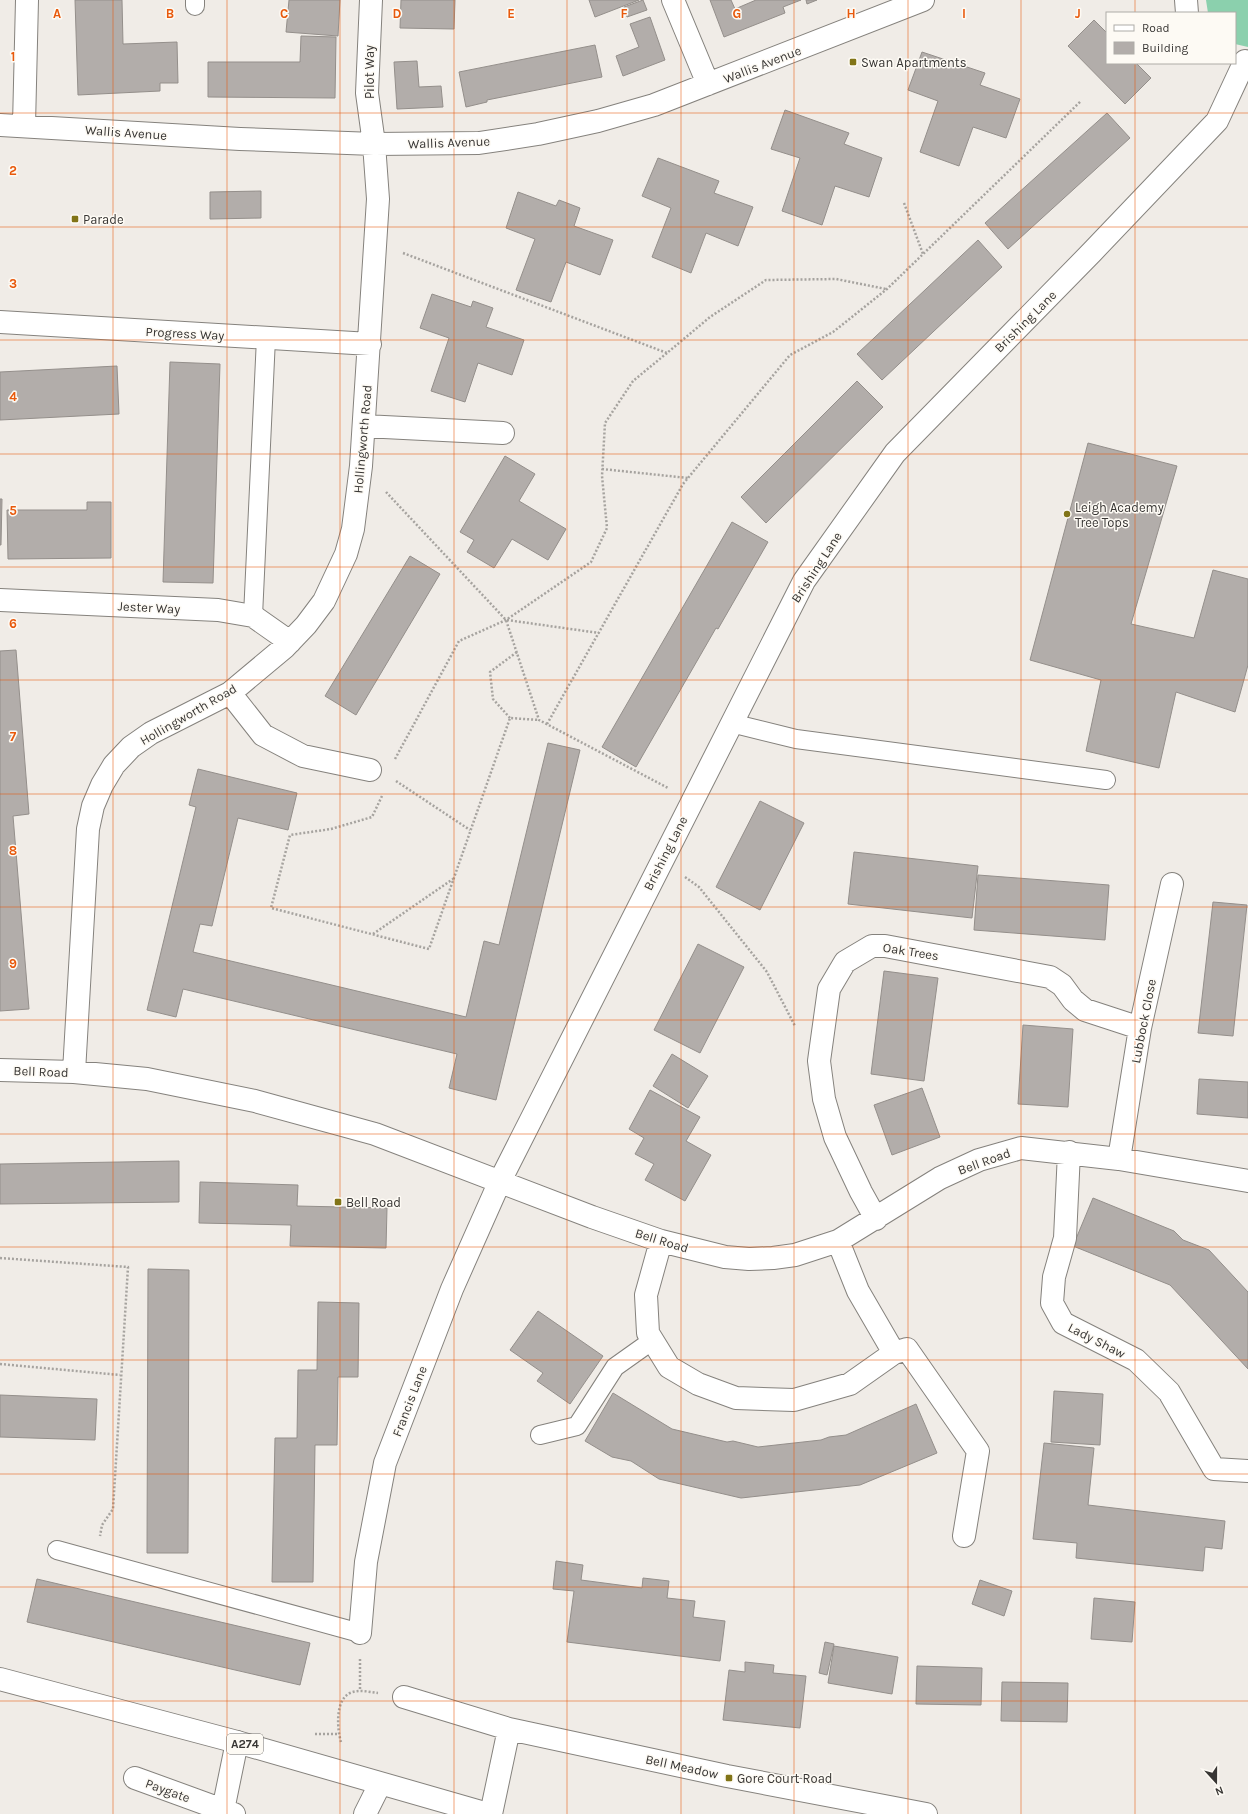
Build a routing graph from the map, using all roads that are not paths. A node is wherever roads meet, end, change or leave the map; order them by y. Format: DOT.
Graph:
graph roads {
  1 [pos="27,0"];
  2 [pos="371,0"];
  3 [pos="673,0"];
  4 [pos="923,0"];
  5 [pos="1186,0"];
  6 [pos="1188,12"];
  7 [pos="1242,60"];
  8 [pos="708,84"];
  9 [pos="0,125"];
  10 [pos="24,125"];
  11 [pos="374,144"];
  12 [pos="0,322"];
  13 [pos="266,338"];
  14 [pos="370,344"];
  15 [pos="364,426"];
  16 [pos="503,433"];
  17 [pos="0,600"];
  18 [pos="253,616"];
  19 [pos="290,642"];
  20 [pos="230,693"];
  21 [pos="731,723"];
  22 [pos="378,773"];
  23 [pos="1106,780"];
  24 [pos="1172,884"];
  25 [pos="1140,1028"];
  26 [pos="0,1070"];
  27 [pos="74,1072"];
  28 [pos="1069,1152"];
  29 [pos="1119,1159"];
  30 [pos="1248,1180"];
  31 [pos="500,1181"];
  32 [pos="876,1219"];
  33 [pos="662,1241"];
  34 [pos="838,1241"];
  35 [pos="653,1340"];
  36 [pos="894,1353"];
  37 [pos="540,1435"];
  38 [pos="1248,1471"];
  39 [pos="964,1536"];
  40 [pos="57,1550"];
  41 [pos="360,1633"];
  42 [pos="0,1679"];
  43 [pos="404,1697"];
  44 [pos="509,1729"];
  45 [pos="237,1742"];
  46 [pos="135,1778"];
  47 [pos="380,1784"];
  48 [pos="229,1812"];
  49 [pos="365,1814"];
  50 [pos="489,1814"];
  51 [pos="926,1814"];
  1 -- 10 [label="street"];
  2 -- 11 [label="street, Pilot Way"];
  3 -- 8 [label="street"];
  4 -- 8 [label="street, Wallis Avenue"];
  5 -- 6 [label="street"];
  7 -- 21 [label="street, Brishing Lane"];
  8 -- 11 [label="street, Wallis Avenue"];
  9 -- 10 [label="street, Wallis Avenue"];
  10 -- 11 [label="street, Wallis Avenue"];
  11 -- 14 [label="street, Hollingworth Road"];
  12 -- 13 [label="street, Progress Way"];
  13 -- 14 [label="street, Progress Way"];
  13 -- 18 [label="lane"];
  14 -- 15 [label="street, Hollingworth Road"];
  15 -- 16 [label="street"];
  15 -- 19 [label="street, Hollingworth Road"];
  17 -- 18 [label="street, Jester Way"];
  18 -- 19 [label="street, Jester Way"];
  19 -- 20 [label="street, Hollingworth Road"];
  20 -- 22 [label="street"];
  20 -- 27 [label="street, Hollingworth Road"];
  21 -- 23 [label="lane"];
  21 -- 31 [label="street, Brishing Lane"];
  24 -- 25 [label="street, Lubbock Close"];
  25 -- 29 [label="street, Lubbock Close"];
  25 -- 32 [label="street, Oak Trees"];
  26 -- 27 [label="street, Bell Road"];
  27 -- 31 [label="street, Bell Road"];
  28 -- 29 [label="street, Bell Road"];
  28 -- 32 [label="street, Bell Road"];
  28 -- 38 [label="street, Lady Shaw"];
  29 -- 30 [label="street, Bell Road"];
  31 -- 33 [label="street, Bell Road"];
  31 -- 41 [label="street, Francis Lane"];
  32 -- 34 [label="street, Bell Road"];
  33 -- 34 [label="street, Bell Road"];
  33 -- 35 [label="street"];
  34 -- 36 [label="street"];
  35 -- 36 [label="street"];
  35 -- 37 [label="lane"];
  36 -- 39 [label="street"];
  40 -- 41 [label="lane"];
  42 -- 45 [label="street, A274"];
  43 -- 44 [label="street, Bell Meadow"];
  44 -- 50 [label="street"];
  44 -- 51 [label="street, Bell Meadow"];
  45 -- 47 [label="street, A274"];
  45 -- 48 [label="street, Paygate"];
  46 -- 48 [label="street, Paygate"];
  47 -- 49 [label="street"];
  47 -- 50 [label="street, A274"];
}
